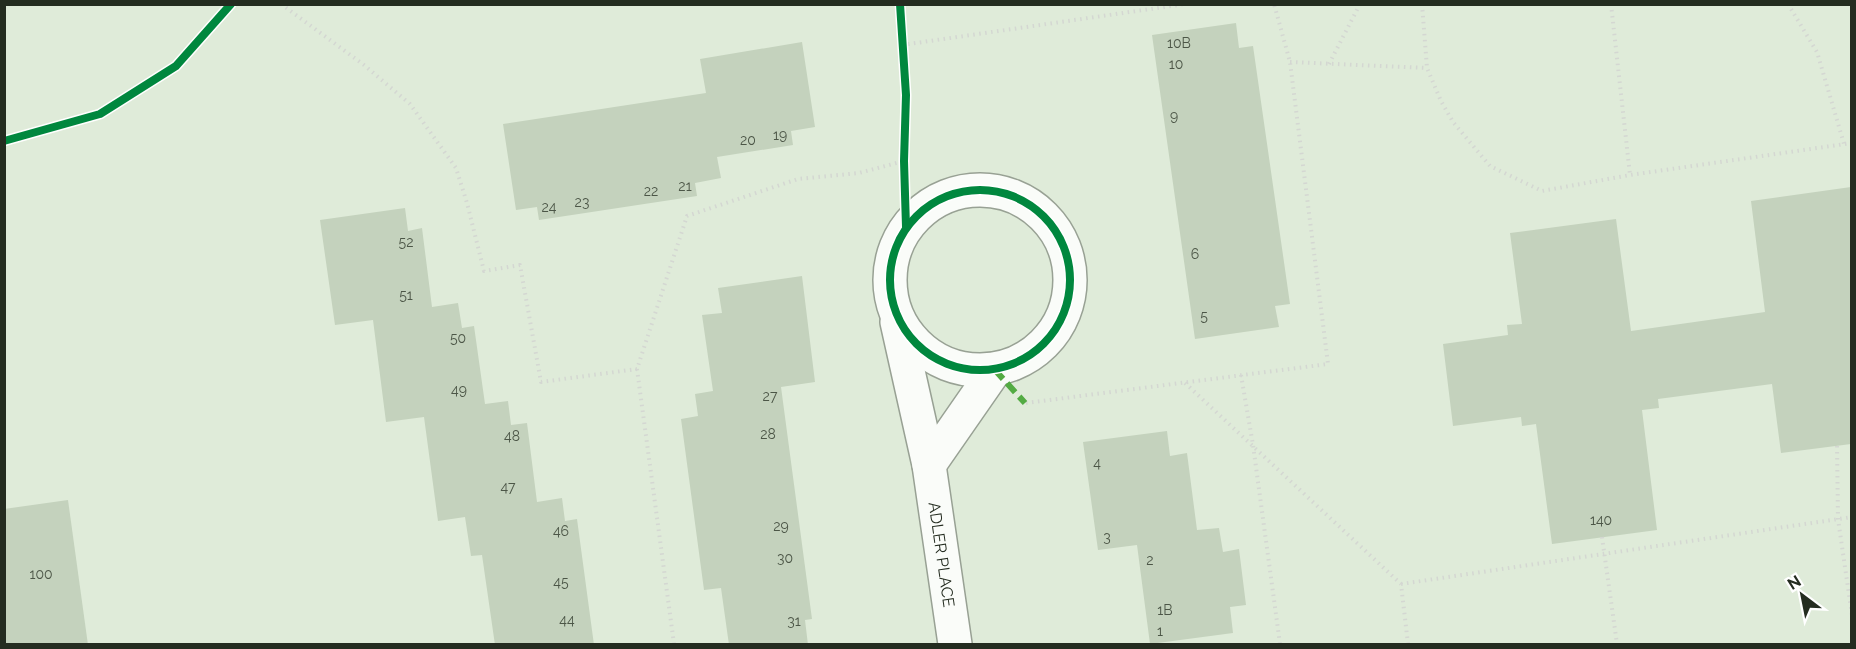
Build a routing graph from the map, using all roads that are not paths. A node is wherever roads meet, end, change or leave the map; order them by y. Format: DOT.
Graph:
graph roads {
  1 [pos="896,316"];
  2 [pos="996,370"];
  3 [pos="929,465"];
  4 [pos="956,645"];
  1 -- 2 [label="street, ADLER PLACE"];
  1 -- 2 [label="street, ADLER PLACE"];
  1 -- 3 [label="street, ADLER PLACE"];
  2 -- 3 [label="street"];
  3 -- 4 [label="street, ADLER PLACE"];
}
